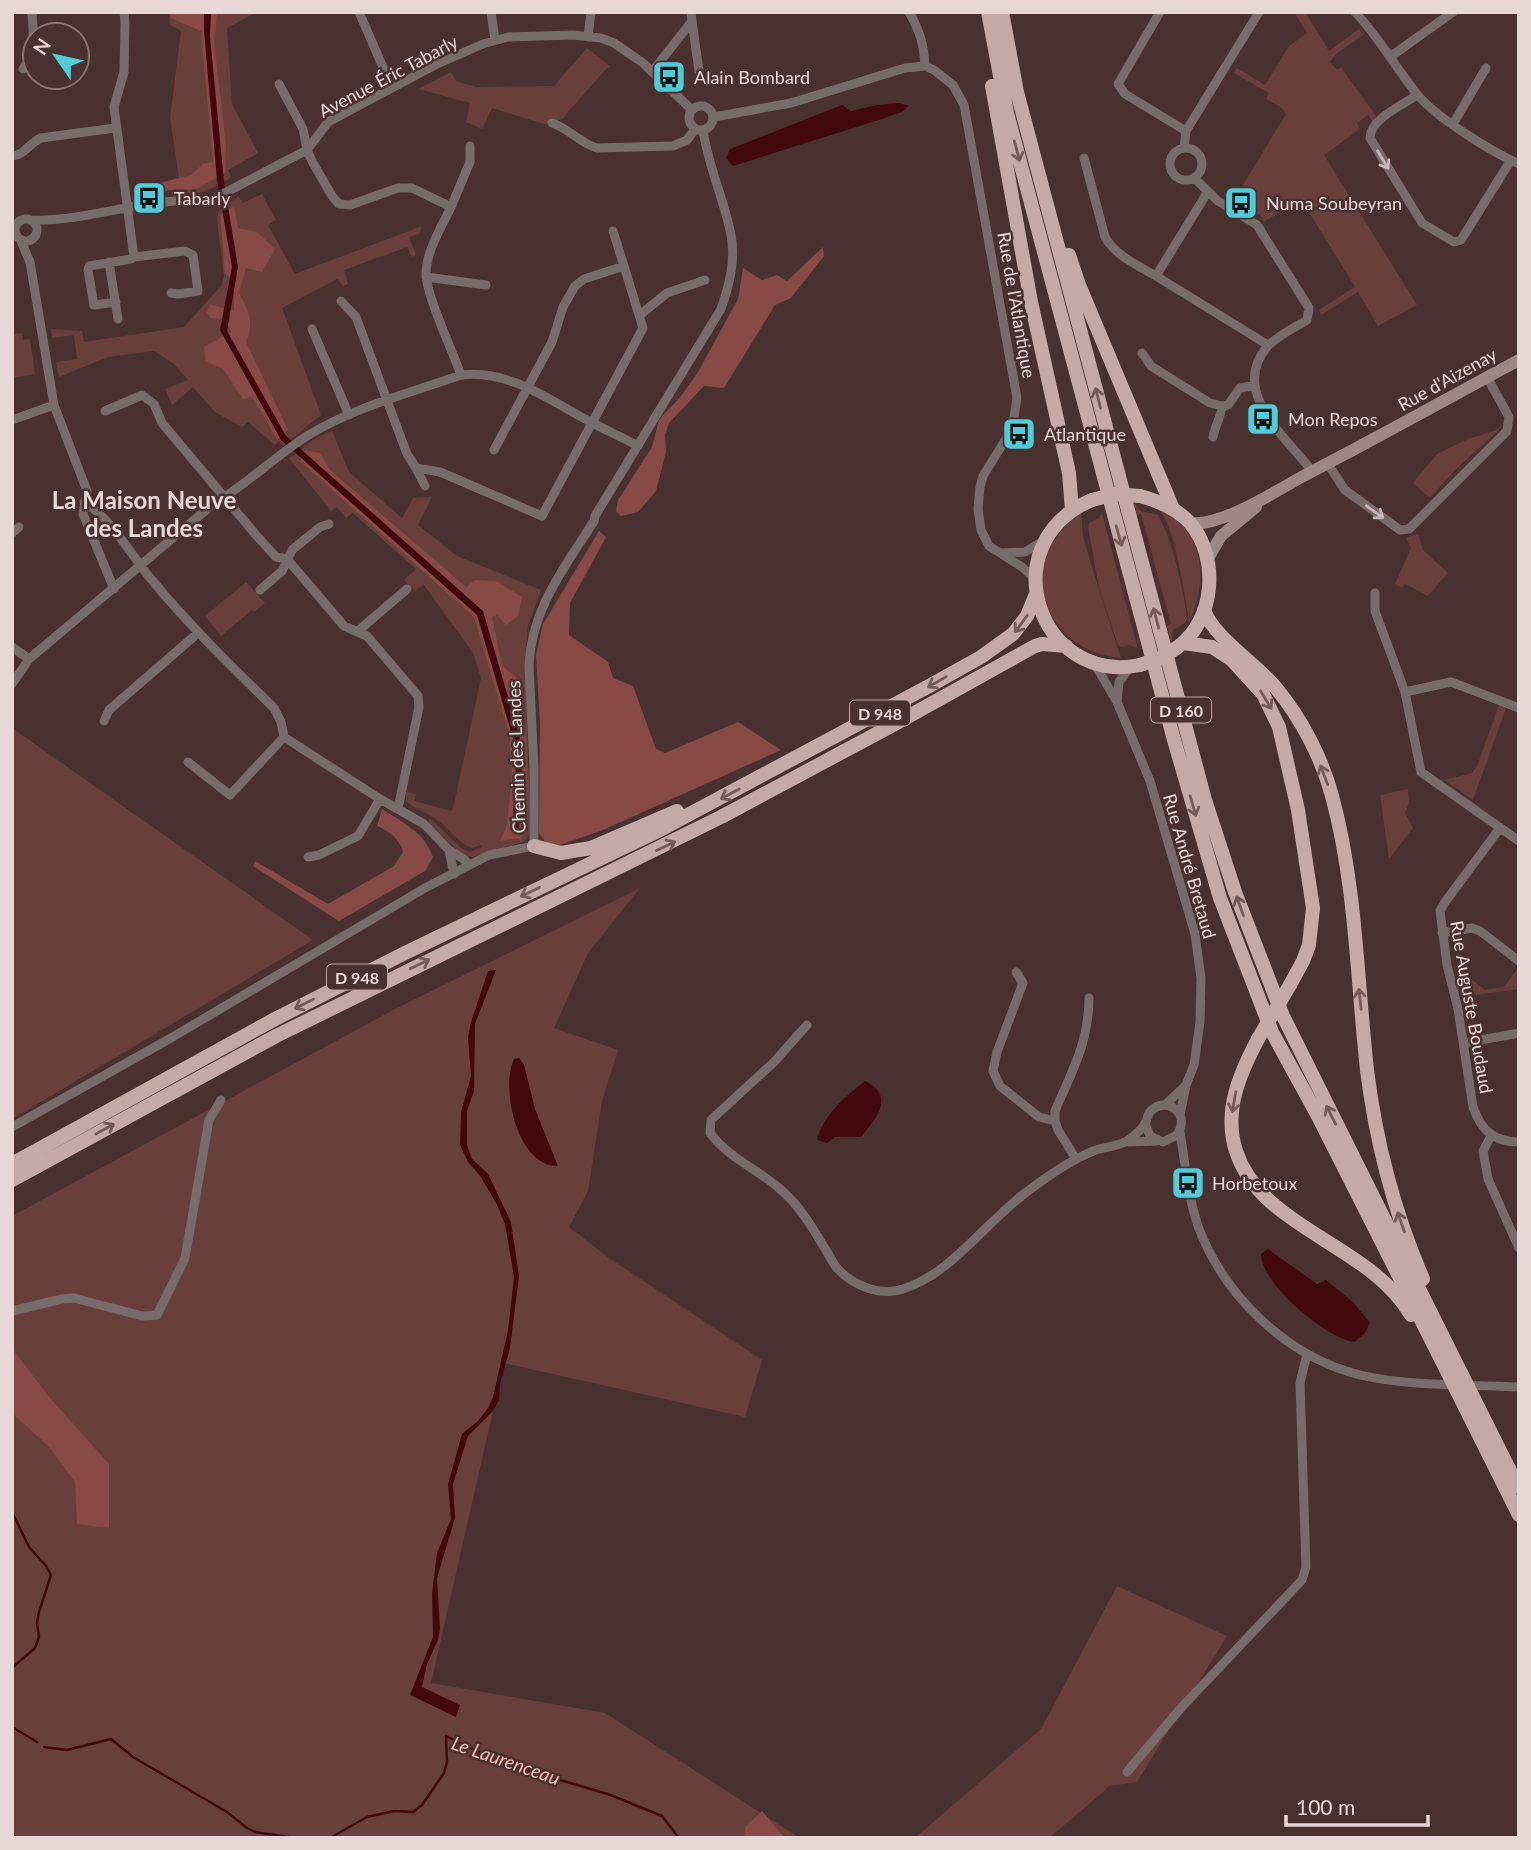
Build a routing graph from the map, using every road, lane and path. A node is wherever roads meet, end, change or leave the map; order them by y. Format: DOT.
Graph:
graph roads {
  1 [pos="124,12"];
  2 [pos="359,12"];
  3 [pos="491,12"];
  4 [pos="591,12"];
  5 [pos="909,12"];
  6 [pos="981,12"];
  7 [pos="988,12"];
  8 [pos="1002,12"];
  9 [pos="1009,12"];
  10 [pos="1160,12"];
  11 [pos="1355,12"];
  12 [pos="1453,12"];
  13 [pos="1257,13"];
  14 [pos="691,17"];
  15 [pos="589,37"];
  16 [pos="495,40"];
  17 [pos="1390,57"];
  18 [pos="925,66"];
  19 [pos="1486,68"];
  20 [pos="652,72"];
  21 [pos="700,78"];
  22 [pos="279,84"];
  23 [pos="392,88"];
  24 [pos="1417,95"];
  25 [pos="692,110"];
  26 [pos="714,117"];
  27 [pos="552,123"];
  28 [pos="1453,124"];
  29 [pos="116,128"];
  30 [pos="699,130"];
  31 [pos="1186,131"];
  32 [pos="470,146"];
  33 [pos="1184,148"];
  34 [pos="307,150"];
  35 [pos="12,156"];
  36 [pos="1084,158"];
  37 [pos="1515,162"];
  38 [pos="1194,178"];
  39 [pos="1207,193"];
  40 [pos="452,207"];
  41 [pos="128,208"];
  42 [pos="52,219"];
  43 [pos="30,220"];
  44 [pos="15,225"];
  45 [pos="613,231"];
  46 [pos="35,236"];
  47 [pos="17,239"];
  48 [pos="134,257"];
  49 [pos="30,262"];
  50 [pos="109,262"];
  51 [pos="624,266"];
  52 [pos="1156,276"];
  53 [pos="426,277"];
  54 [pos="705,280"];
  55 [pos="486,285"];
  56 [pos="171,293"];
  57 [pos="341,301"];
  58 [pos="116,302"];
  59 [pos="640,315"];
  60 [pos="118,319"];
  61 [pos="312,329"];
  62 [pos="1268,345"];
  63 [pos="1142,353"];
  64 [pos="1519,360"];
  65 [pos="461,374"];
  66 [pos="1487,377"];
  67 [pos="1254,386"];
  68 [pos="527,388"];
  69 [pos="387,401"];
  70 [pos="54,405"];
  71 [pos="1222,406"];
  72 [pos="105,411"];
  73 [pos="349,415"];
  74 [pos="12,420"];
  75 [pos="593,424"];
  76 [pos="1213,437"];
  77 [pos="638,446"];
  78 [pos="494,450"];
  79 [pos="1328,464"];
  80 [pos="416,468"];
  81 [pos="1312,471"];
  82 [pos="425,486"];
  83 [pos="1281,489"];
  84 [pos="225,498"];
  85 [pos="84,502"];
  86 [pos="1173,509"];
  87 [pos="1072,510"];
  88 [pos="1189,523"];
  89 [pos="329,524"];
  90 [pos="1045,540"];
  91 [pos="999,553"];
  92 [pos="287,559"];
  93 [pos="1207,560"];
  94 [pos="140,566"];
  95 [pos="1036,587"];
  96 [pos="114,589"];
  97 [pos="407,589"];
  98 [pos="260,590"];
  99 [pos="1375,593"];
  100 [pos="1204,610"];
  101 [pos="358,631"];
  102 [pos="198,633"];
  103 [pos="1180,645"];
  104 [pos="1066,646"];
  105 [pos="12,648"];
  106 [pos="29,659"];
  107 [pos="1093,661"];
  108 [pos="1135,666"];
  109 [pos="12,684"];
  110 [pos="1405,692"];
  111 [pos="1117,702"];
  112 [pos="1519,708"];
  113 [pos="104,721"];
  114 [pos="284,737"];
  115 [pos="188,762"];
  116 [pos="380,799"];
  117 [pos="398,809"];
  118 [pos="696,811"];
  119 [pos="1500,828"];
  120 [pos="1519,841"];
  121 [pos="534,846"];
  122 [pos="449,850"];
  123 [pos="308,857"];
  124 [pos="469,865"];
  125 [pos="454,874"];
  126 [pos="1442,933"];
  127 [pos="1519,961"];
  128 [pos="1016,972"];
  129 [pos="1089,998"];
  130 [pos="807,1025"];
  131 [pos="1519,1033"];
  132 [pos="1464,1042"];
  133 [pos="1186,1085"];
  134 [pos="221,1100"];
  135 [pos="1165,1105"];
  136 [pos="1180,1115"];
  137 [pos="1055,1121"];
  138 [pos="1145,1123"];
  139 [pos="12,1127"];
  140 [pos="1180,1132"];
  141 [pos="1491,1136"];
  142 [pos="1161,1141"];
  143 [pos="1124,1142"];
  144 [pos="1519,1142"];
  145 [pos="1184,1158"];
  146 [pos="1076,1159"];
  147 [pos="12,1164"];
  148 [pos="12,1180"];
  149 [pos="1518,1245"];
  150 [pos="12,1311"];
  151 [pos="1307,1354"];
  152 [pos="1459,1373"];
  153 [pos="1519,1387"];
  154 [pos="1519,1487"];
  155 [pos="1519,1515"];
  156 [pos="1127,1772"];
  1 -- 29 [label="street"];
  2 -- 23 [label="street"];
  3 -- 16 [label="street"];
  4 -- 15 [label="street"];
  5 -- 18 [label="street"];
  6 -- 87 [label="highway"];
  7 -- 152 [label="highway, D 160, one-way"];
  152 -- 8 [label="highway, D 160, one-way"];
  9 -- 86 [label="highway"];
  10 -- 31 [label="street"];
  11 -- 17 [label="street"];
  12 -- 17 [label="street"];
  13 -- 31 [label="street"];
  14 -- 20 [label="street"];
  14 -- 21 [label="street"];
  15 -- 16 [label="street, Avenue Éric Tabarly"];
  15 -- 20 [label="street, Avenue Éric Tabarly"];
  16 -- 23 [label="street, Avenue Éric Tabarly"];
  17 -- 24 [label="street"];
  18 -- 26 [label="street"];
  18 -- 91 [label="street, Rue de l'Atlantique"];
  19 -- 28 [label="street"];
  20 -- 25 [label="street, Avenue Éric Tabarly"];
  22 -- 34 [label="street"];
  23 -- 34 [label="street, Avenue Éric Tabarly"];
  24 -- 28 [label="street"];
  24 -- 37 [label="street, one-way"];
  25 -- 26 [label="street"];
  25 -- 30 [label="street"];
  26 -- 30 [label="street"];
  27 -- 30 [label="street"];
  28 -- 37 [label="street"];
  29 -- 35 [label="street"];
  29 -- 41 [label="street"];
  30 -- 77 [label="street, Chemin des Landes"];
  31 -- 33 [label="street"];
  32 -- 40 [label="street"];
  33 -- 38 [label="street"];
  33 -- 38 [label="street"];
  34 -- 40 [label="street"];
  34 -- 41 [label="street, Avenue Éric Tabarly"];
  36 -- 52 [label="street"];
  38 -- 39 [label="street"];
  39 -- 52 [label="street"];
  39 -- 62 [label="street"];
  40 -- 53 [label="street"];
  41 -- 42 [label="street, Avenue Éric Tabarly"];
  41 -- 48 [label="street"];
  42 -- 43 [label="street, Avenue Éric Tabarly"];
  42 -- 46 [label="street"];
  43 -- 44 [label="street, Avenue Éric Tabarly"];
  43 -- 46 [label="street"];
  44 -- 47 [label="street, Avenue Éric Tabarly"];
  45 -- 51 [label="street"];
  46 -- 47 [label="street"];
  46 -- 49 [label="street"];
  47 -- 49 [label="street, Avenue Éric Tabarly"];
  48 -- 50 [label="street"];
  48 -- 56 [label="street"];
  49 -- 70 [label="street"];
  50 -- 58 [label="street"];
  50 -- 58 [label="street"];
  51 -- 59 [label="street"];
  51 -- 68 [label="street"];
  52 -- 62 [label="street"];
  53 -- 55 [label="street"];
  53 -- 65 [label="street"];
  54 -- 59 [label="street"];
  57 -- 69 [label="street"];
  58 -- 60 [label="street"];
  59 -- 75 [label="street"];
  61 -- 73 [label="street"];
  62 -- 67 [label="street"];
  63 -- 71 [label="street"];
  64 -- 66 [label="main road, Rue d'Aizenay"];
  65 -- 68 [label="street"];
  65 -- 69 [label="street"];
  66 -- 79 [label="main road, Rue d'Aizenay"];
  79 -- 66 [label="street, one-way"];
  67 -- 71 [label="street"];
  67 -- 81 [label="street"];
  68 -- 75 [label="street"];
  68 -- 78 [label="street"];
  69 -- 73 [label="street"];
  69 -- 80 [label="street"];
  70 -- 74 [label="street"];
  70 -- 85 [label="street"];
  71 -- 76 [label="street"];
  72 -- 84 [label="street"];
  73 -- 84 [label="street"];
  75 -- 77 [label="street"];
  75 -- 80 [label="street"];
  77 -- 121 [label="street, Chemin des Landes"];
  79 -- 81 [label="main road, Rue d'Aizenay"];
  80 -- 82 [label="street"];
  81 -- 83 [label="main road, Rue d'Aizenay"];
  83 -- 88 [label="main road, Rue d'Aizenay"];
  83 -- 93 [label="main road, Rue d'Aizenay"];
  84 -- 92 [label="street"];
  84 -- 94 [label="street"];
  85 -- 94 [label="street"];
  85 -- 96 [label="street"];
  86 -- 87 [label="highway, bridge"];
  86 -- 88 [label="highway"];
  87 -- 90 [label="highway"];
  88 -- 93 [label="highway"];
  89 -- 92 [label="street"];
  90 -- 91 [label="street"];
  90 -- 95 [label="highway"];
  91 -- 95 [label="street, Rue de l'Atlantique"];
  92 -- 98 [label="street"];
  92 -- 101 [label="street"];
  93 -- 100 [label="highway"];
  94 -- 96 [label="street"];
  94 -- 102 [label="street"];
  95 -- 104 [label="highway"];
  95 -- 118 [label="highway, D 948, one-way"];
  96 -- 106 [label="street"];
  97 -- 101 [label="street"];
  99 -- 110 [label="street"];
  100 -- 103 [label="highway"];
  152 -- 100 [label="highway, D 160, one-way"];
  101 -- 117 [label="street"];
  102 -- 113 [label="street"];
  102 -- 114 [label="street"];
  103 -- 108 [label="highway, bridge"];
  103 -- 152 [label="highway, one-way, bridge"];
  104 -- 107 [label="highway"];
  148 -- 104 [label="highway, D 948, one-way"];
  105 -- 106 [label="street"];
  106 -- 109 [label="street"];
  107 -- 108 [label="highway"];
  107 -- 111 [label="street, Rue André Bretaud"];
  108 -- 111 [label="street"];
  110 -- 112 [label="street"];
  110 -- 119 [label="street"];
  111 -- 133 [label="street, Rue André Bretaud"];
  114 -- 115 [label="street"];
  114 -- 116 [label="street"];
  116 -- 117 [label="street"];
  116 -- 123 [label="street"];
  117 -- 122 [label="street"];
  118 -- 121 [label="highway"];
  118 -- 147 [label="highway, D 948, one-way"];
  119 -- 120 [label="street"];
  119 -- 126 [label="street, Rue Auguste Boudaud"];
  121 -- 124 [label="street, Chemin des Landes"];
  122 -- 124 [label="street"];
  122 -- 125 [label="street"];
  124 -- 125 [label="street, Chemin des Landes"];
  125 -- 139 [label="street, Chemin des Landes"];
  126 -- 127 [label="street"];
  126 -- 132 [label="street, Rue Auguste Boudaud"];
  128 -- 137 [label="street"];
  129 -- 137 [label="street"];
  130 -- 146 [label="street"];
  131 -- 132 [label="street"];
  132 -- 141 [label="street, Rue Auguste Boudaud"];
  133 -- 135 [label="street"];
  133 -- 136 [label="street, Rue André Bretaud"];
  134 -- 150 [label="street"];
  135 -- 136 [label="street"];
  135 -- 138 [label="street"];
  136 -- 140 [label="street"];
  137 -- 146 [label="street"];
  138 -- 142 [label="street"];
  138 -- 143 [label="street"];
  140 -- 142 [label="street"];
  140 -- 145 [label="street"];
  141 -- 144 [label="street"];
  141 -- 149 [label="street"];
  142 -- 143 [label="street"];
  142 -- 145 [label="street"];
  143 -- 146 [label="street"];
  145 -- 151 [label="street"];
  151 -- 153 [label="street"];
  151 -- 156 [label="street"];
  152 -- 154 [label="highway, D 160, bridge"];
  152 -- 155 [label="highway, D 160, bridge"];
}
